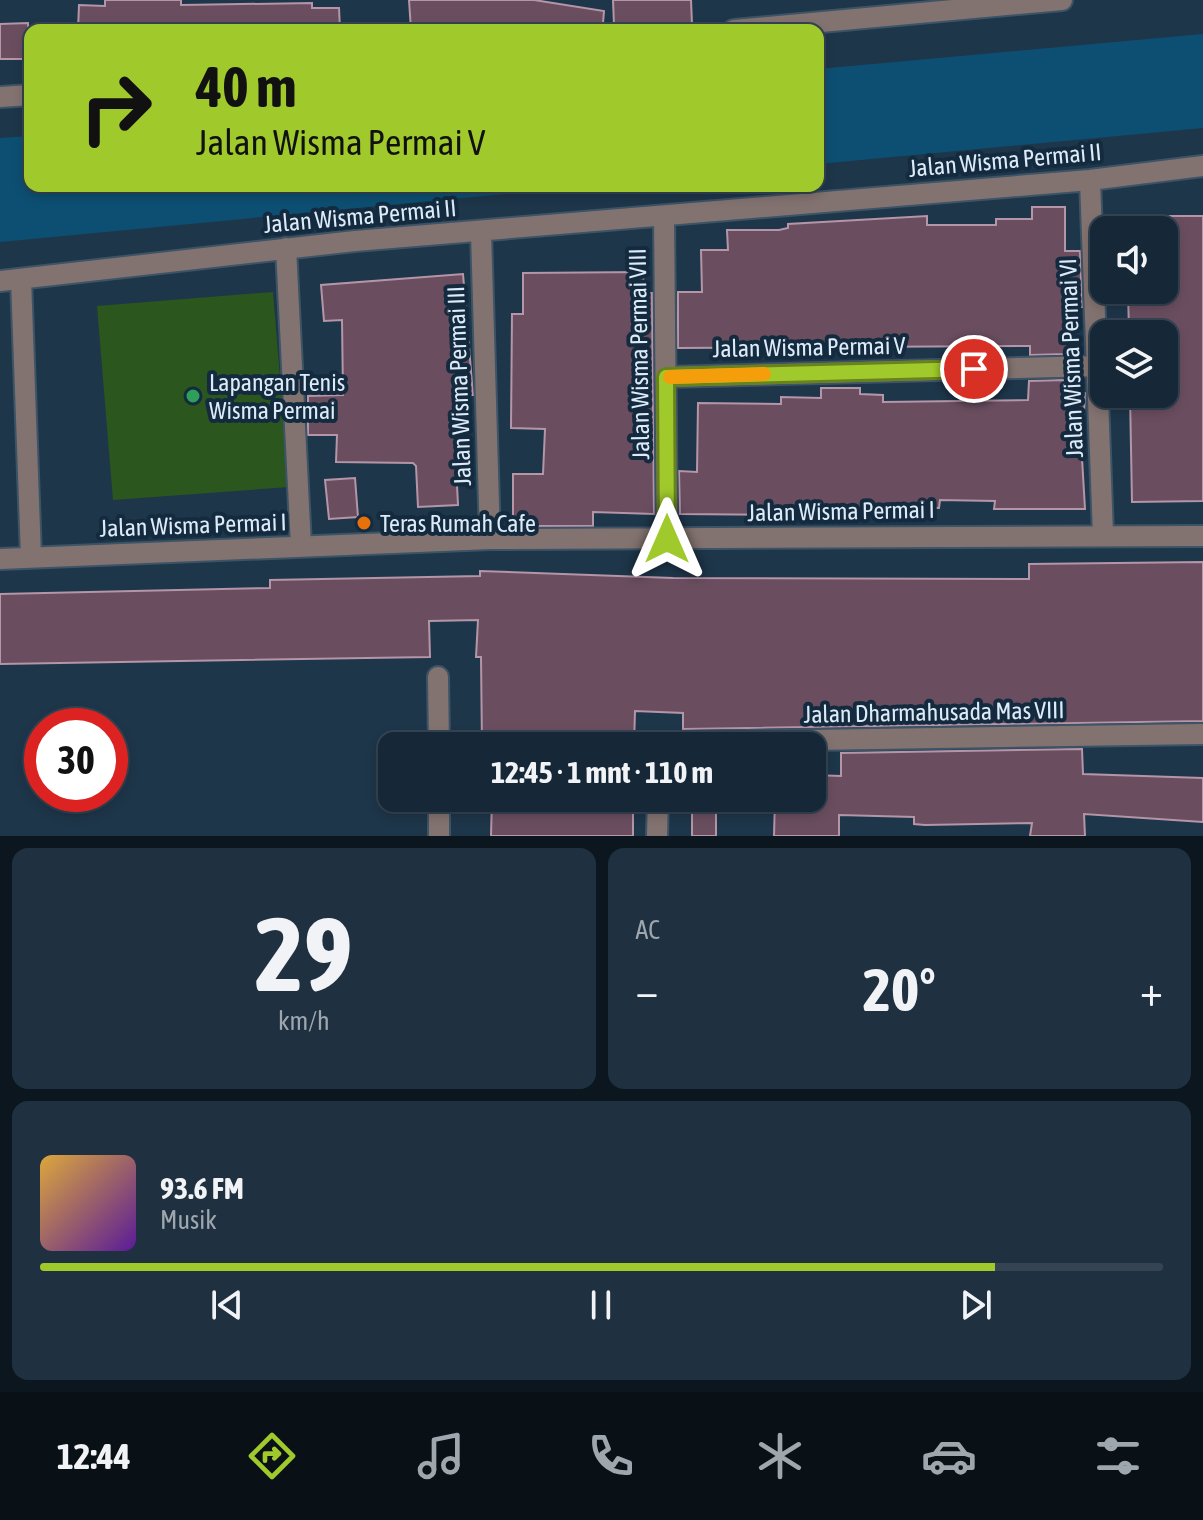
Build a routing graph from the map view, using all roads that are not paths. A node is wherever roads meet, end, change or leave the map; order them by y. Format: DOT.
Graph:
graph roads {
  1 [pos="1062,0"];
  2 [pos="800,24"];
  3 [pos="24,95"];
  4 [pos="0,97"];
  5 [pos="1203,166"];
  6 [pos="1090,180"];
  7 [pos="664,216"];
  8 [pos="481,232"];
  9 [pos="286,248"];
  10 [pos="21,279"];
  11 [pos="0,281"];
  12 [pos="1096,320"];
  13 [pos="1090,366"];
  14 [pos="666,377"];
  15 [pos="1099,408"];
  16 [pos="1103,535"];
  17 [pos="1203,536"];
  18 [pos="490,539"];
  19 [pos="667,539"];
  20 [pos="301,546"];
  21 [pos="31,557"];
  22 [pos="0,559"];
  23 [pos="438,677"];
  24 [pos="439,732"];
  25 [pos="1203,734"];
  26 [pos="826,740"];
  27 [pos="439,812"];
  28 [pos="658,812"];
  29 [pos="439,836"];
  30 [pos="657,836"];
  1 -- 2 [label="street"];
  3 -- 4 [label="street"];
  5 -- 6 [label="street, Jalan Wisma Permai II"];
  6 -- 7 [label="street, Jalan Wisma Permai II"];
  6 -- 12 [label="street, Jalan Wisma Permai VI"];
  7 -- 8 [label="street, Jalan Wisma Permai II"];
  7 -- 14 [label="street, Jalan Wisma Permai VIII"];
  8 -- 9 [label="street, Jalan Wisma Permai II"];
  8 -- 18 [label="street, Jalan Wisma Permai III"];
  9 -- 10 [label="street, Jalan Wisma Permai II"];
  9 -- 20 [label="street"];
  10 -- 11 [label="street, Jalan Wisma Permai II"];
  10 -- 21 [label="street"];
  13 -- 14 [label="street, Jalan Wisma Permai V"];
  14 -- 19 [label="street, Jalan Wisma Permai VIII"];
  15 -- 16 [label="street, Jalan Wisma Permai VI"];
  16 -- 17 [label="street, Jalan Wisma Permai I"];
  16 -- 19 [label="street, Jalan Wisma Permai I"];
  18 -- 19 [label="street, Jalan Wisma Permai I"];
  18 -- 20 [label="street, Jalan Wisma Permai I"];
  20 -- 21 [label="street, Jalan Wisma Permai I"];
  21 -- 22 [label="street, Jalan Wisma Permai I"];
  23 -- 24 [label="street"];
  25 -- 26 [label="street, Jalan Dharmahusada Mas VIII"];
  27 -- 29 [label="street"];
  28 -- 30 [label="street"];
}
